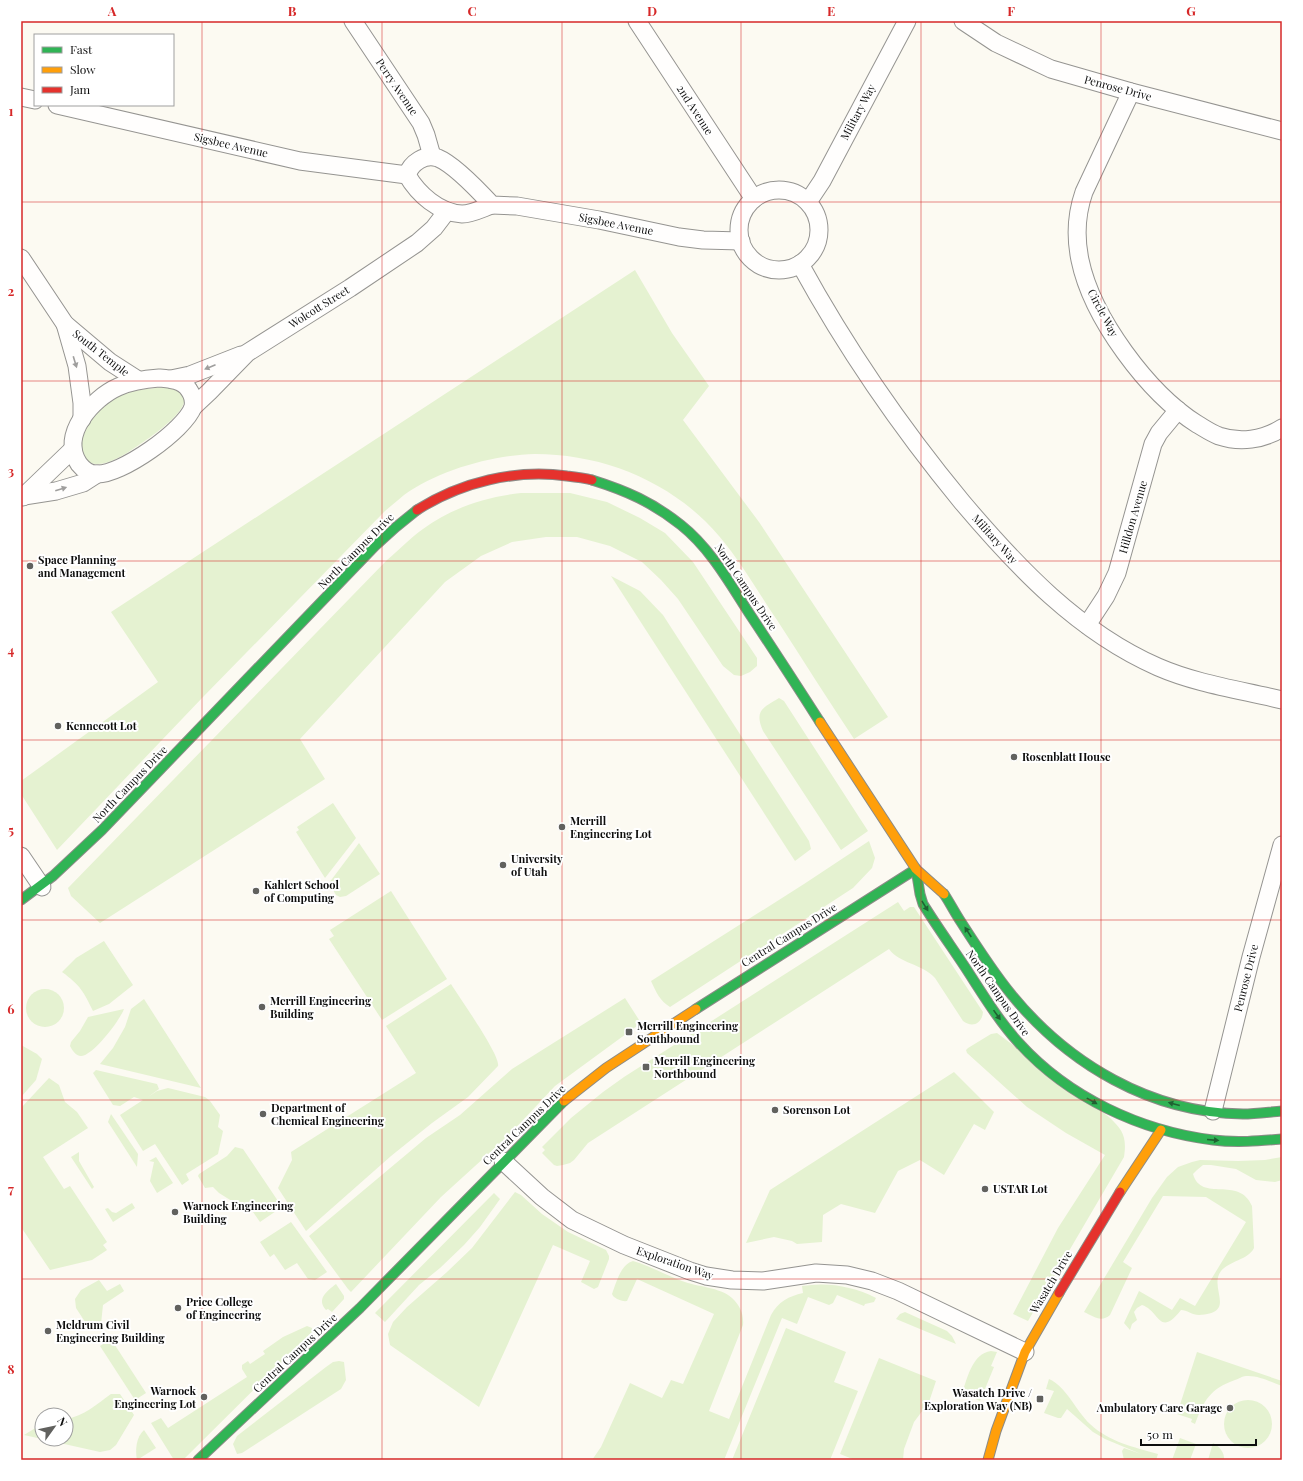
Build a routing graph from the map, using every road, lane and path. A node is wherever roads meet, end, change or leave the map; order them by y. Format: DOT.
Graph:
graph roads {
  1 [pos="353,21"];
  2 [pos="637,21"];
  3 [pos="906,21"];
  4 [pos="963,21"];
  5 [pos="1131,92"];
  6 [pos="21,97"];
  7 [pos="34,100"];
  8 [pos="61,106"];
  9 [pos="1282,131"];
  10 [pos="432,156"];
  11 [pos="407,175"];
  12 [pos="754,199"];
  13 [pos="808,202"];
  14 [pos="492,205"];
  15 [pos="447,211"];
  16 [pos="741,241"];
  17 [pos="21,258"];
  18 [pos="800,264"];
  19 [pos="65,324"];
  20 [pos="247,352"];
  21 [pos="171,379"];
  22 [pos="138,380"];
  23 [pos="193,407"];
  24 [pos="1178,410"];
  25 [pos="82,419"];
  26 [pos="1282,428"];
  27 [pos="72,449"];
  28 [pos="97,474"];
  29 [pos="22,497"];
  30 [pos="1087,625"];
  31 [pos="1282,700"];
  32 [pos="1282,845"];
  33 [pos="21,856"];
  34 [pos="916,869"];
  35 [pos="42,887"];
  36 [pos="21,900"];
  37 [pos="1066,1049"];
  38 [pos="1076,1067"];
  39 [pos="1213,1111"];
  40 [pos="1282,1112"];
  41 [pos="1148,1114"];
  42 [pos="1259,1123"];
  43 [pos="1178,1124"];
  44 [pos="1161,1130"];
  45 [pos="1282,1139"];
  46 [pos="503,1161"];
  47 [pos="1025,1352"];
  48 [pos="198,1460"];
  49 [pos="988,1460"];
  1 -- 10 [label="street, Perry Avenue"];
  2 -- 12 [label="street, 2nd Avenue"];
  3 -- 13 [label="street, Military Way"];
  4 -- 5 [label="street, Penrose Drive"];
  5 -- 9 [label="street, Penrose Drive"];
  5 -- 24 [label="street, Circle Way"];
  6 -- 7 [label="street"];
  8 -- 11 [label="street, Sigsbee Avenue"];
  10 -- 11 [label="street"];
  10 -- 14 [label="street"];
  11 -- 15 [label="street, Sigsbee Avenue"];
  12 -- 13 [label="street"];
  12 -- 16 [label="street"];
  13 -- 18 [label="street"];
  14 -- 15 [label="street, Sigsbee Avenue"];
  14 -- 16 [label="street, Sigsbee Avenue"];
  15 -- 20 [label="street, Wolcott Street"];
  16 -- 18 [label="street"];
  17 -- 19 [label="street, South Temple"];
  18 -- 30 [label="street, Military Way"];
  19 -- 22 [label="street, South Temple"];
  19 -- 25 [label="street, South Temple, one-way"];
  20 -- 21 [label="street, one-way"];
  20 -- 23 [label="street, Wolcott Street"];
  21 -- 22 [label="street"];
  21 -- 23 [label="street"];
  22 -- 25 [label="street"];
  23 -- 28 [label="street, Wolcott Street"];
  24 -- 26 [label="street, Circle Way"];
  24 -- 30 [label="street, Hilldon Avenue"];
  25 -- 27 [label="street"];
  27 -- 28 [label="street"];
  27 -- 29 [label="street"];
  29 -- 28 [label="street, one-way"];
  30 -- 31 [label="street, Military Way"];
  32 -- 39 [label="street, Penrose Drive"];
  33 -- 35 [label="street"];
  34 -- 35 [label="main road, North Campus Drive"];
  37 -- 34 [label="main road, North Campus Drive, one-way"];
  34 -- 44 [label="main road, North Campus Drive, one-way"];
  34 -- 46 [label="main road, Central Campus Drive"];
  35 -- 36 [label="main road, North Campus Drive"];
  37 -- 38 [label="main road"];
  39 -- 37 [label="main road, North Campus Drive, one-way"];
  39 -- 40 [label="main road, North Campus Drive"];
  40 -- 42 [label="main road"];
  41 -- 44 [label="main road"];
  43 -- 44 [label="main road"];
  44 -- 45 [label="main road, North Campus Drive, one-way"];
  44 -- 47 [label="main road, Wasatch Drive"];
  46 -- 47 [label="street, Exploration Way"];
  46 -- 48 [label="main road, Central Campus Drive"];
  47 -- 49 [label="main road, Wasatch Drive"];
}
